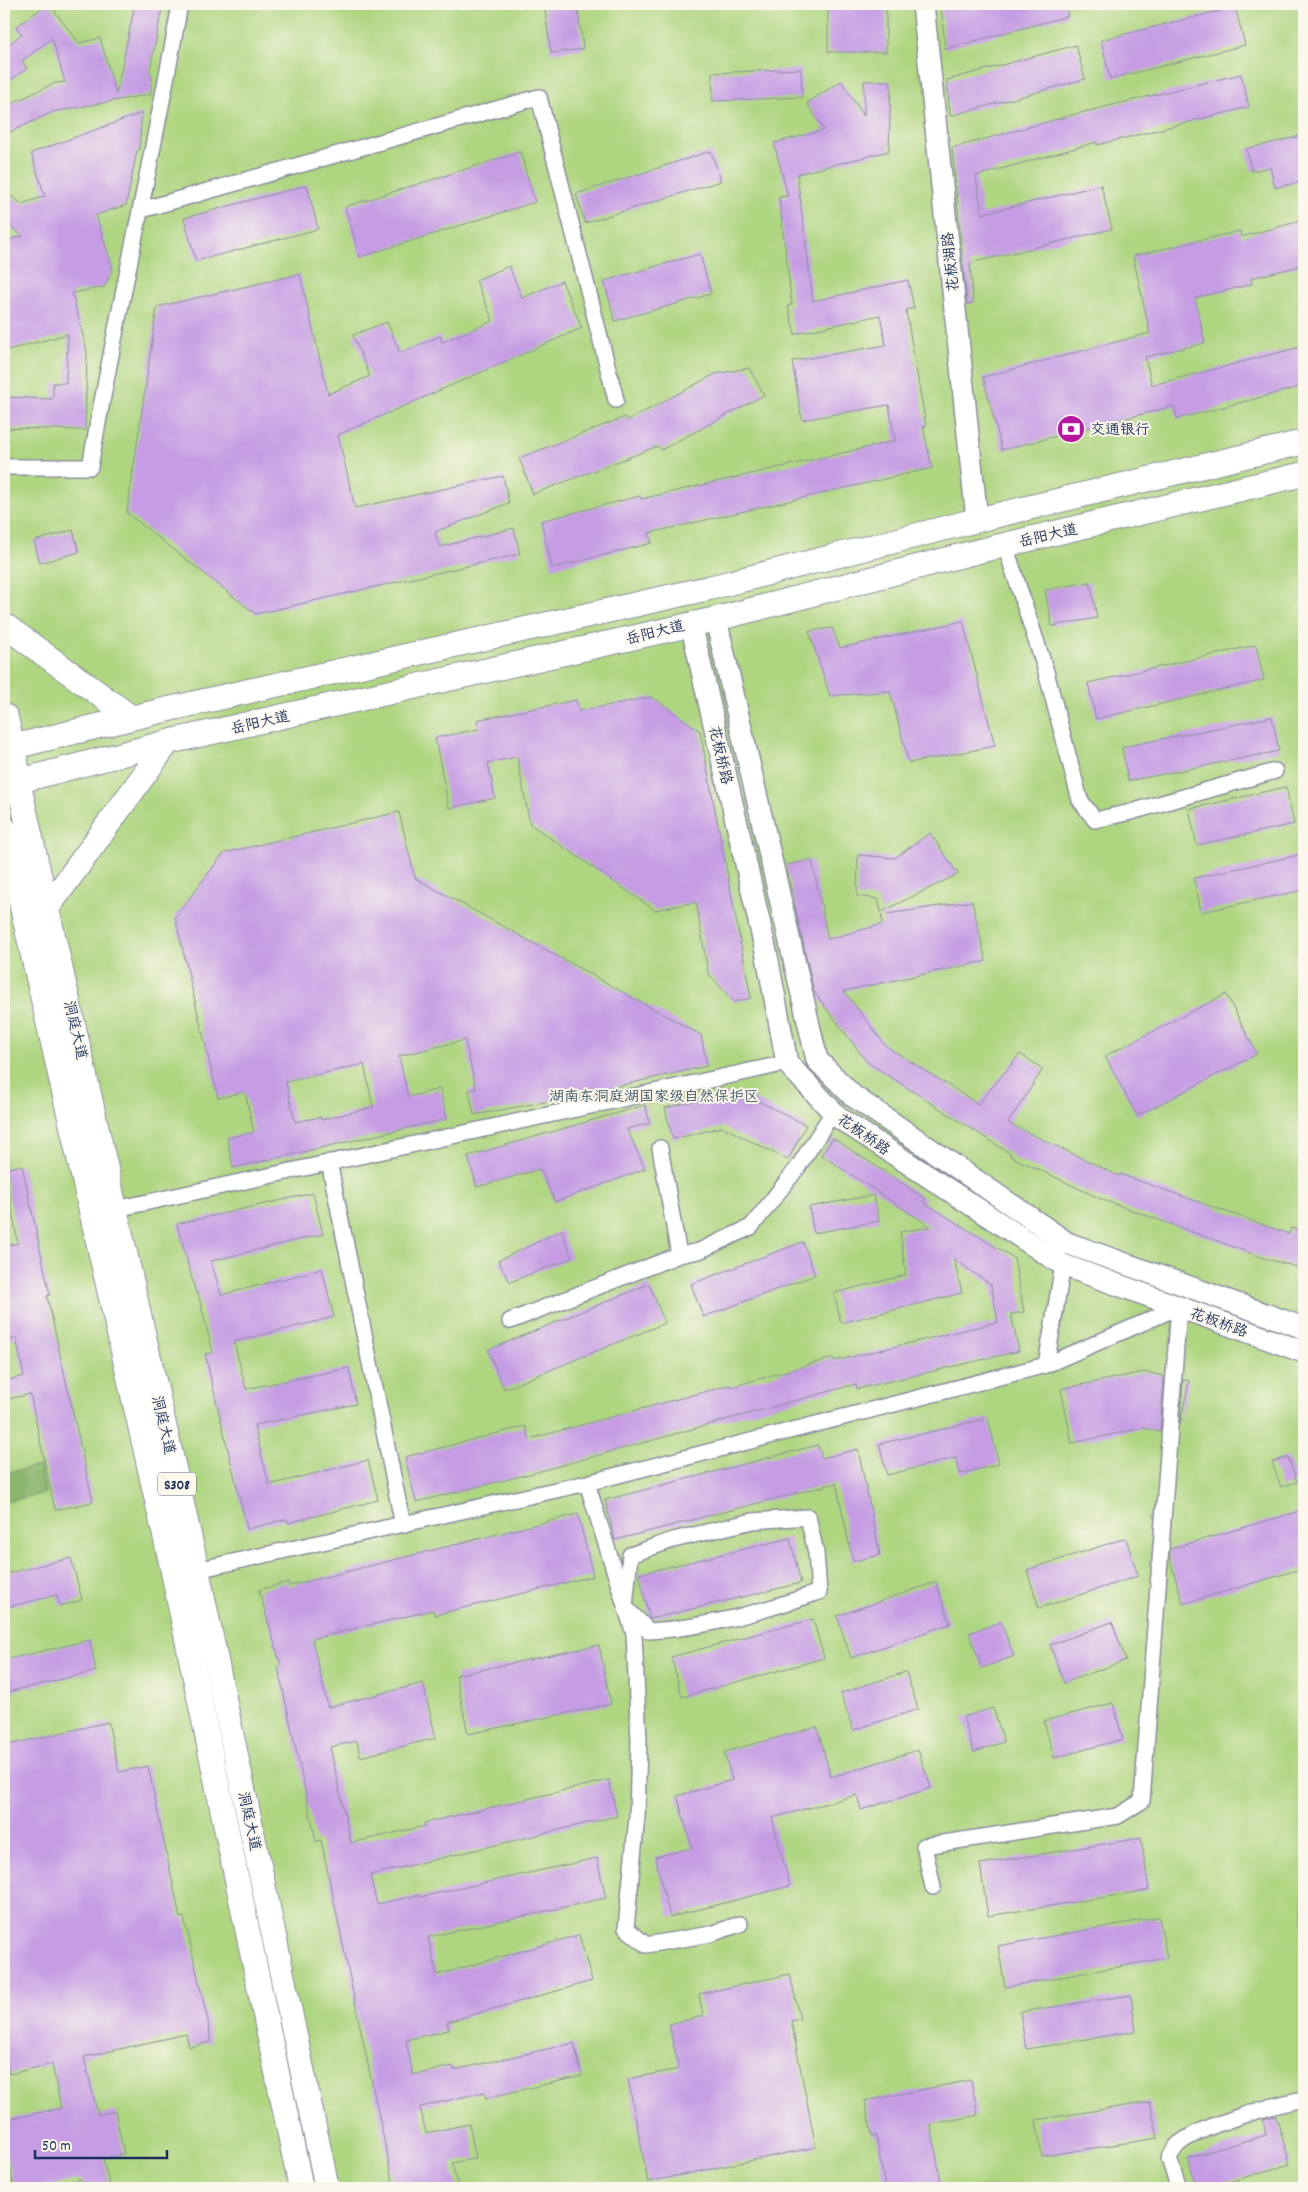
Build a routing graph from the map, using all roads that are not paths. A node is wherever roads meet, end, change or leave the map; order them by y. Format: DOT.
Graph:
graph roads {
  1 [pos="180,4"];
  2 [pos="924,4"];
  3 [pos="141,210"];
  4 [pos="616,400"];
  5 [pos="1304,442"];
  6 [pos="4,467"];
  7 [pos="1304,474"];
  8 [pos="977,520"];
  9 [pos="1005,545"];
  10 [pos="716,619"];
  11 [pos="691,623"];
  12 [pos="4,625"];
  13 [pos="4,718"];
  14 [pos="132,718"];
  15 [pos="168,742"];
  16 [pos="8,748"];
  17 [pos="1275,771"];
  18 [pos="11,783"];
  19 [pos="4,828"];
  20 [pos="4,907"];
  21 [pos="48,907"];
  22 [pos="25,921"];
  23 [pos="787,1063"];
  24 [pos="833,1112"];
  25 [pos="660,1148"];
  26 [pos="330,1162"];
  27 [pos="116,1209"];
  28 [pos="91,1215"];
  29 [pos="679,1254"];
  30 [pos="1062,1266"];
  31 [pos="1179,1307"];
  32 [pos="510,1321"];
  33 [pos="1304,1328"];
  34 [pos="1304,1352"];
  35 [pos="1046,1365"];
  36 [pos="587,1483"];
  37 [pos="403,1525"];
  38 [pos="197,1570"];
  39 [pos="625,1607"];
  40 [pos="933,1887"];
  41 [pos="740,1924"];
  42 [pos="1304,2099"];
  43 [pos="302,2188"];
  44 [pos="327,2188"];
  45 [pos="1179,2188"];
  1 -- 3 [label="street"];
  2 -- 8 [label="street, 花板湖路"];
  3 -- 4 [label="street"];
  3 -- 6 [label="street"];
  5 -- 8 [label="main road, 岳阳大道"];
  7 -- 9 [label="main road, 岳阳大道"];
  8 -- 14 [label="main road, 岳阳大道"];
  9 -- 10 [label="main road, 岳阳大道"];
  9 -- 17 [label="street"];
  10 -- 11 [label="main road, 岳阳大道"];
  10 -- 33 [label="street, 花板桥路"];
  11 -- 15 [label="main road, 岳阳大道"];
  11 -- 23 [label="street, 花板桥路"];
  12 -- 14 [label="main road"];
  13 -- 16 [label="highway, S308"];
  14 -- 16 [label="main road, 岳阳大道"];
  15 -- 18 [label="main road, 岳阳大道"];
  15 -- 21 [label="main road"];
  16 -- 18 [label="highway, S308"];
  18 -- 21 [label="main road, 洞庭大道 / S308"];
  19 -- 22 [label="main road, 洞庭大道 / S308"];
  20 -- 22 [label="main road"];
  21 -- 27 [label="main road, 洞庭大道 / S308"];
  22 -- 28 [label="main road, 洞庭大道 / S308"];
  23 -- 24 [label="street, 花板桥路"];
  23 -- 26 [label="street"];
  24 -- 29 [label="street"];
  24 -- 30 [label="street, 花板桥路"];
  25 -- 29 [label="street"];
  26 -- 27 [label="street"];
  26 -- 37 [label="street"];
  27 -- 28 [label="street"];
  27 -- 38 [label="main road, 洞庭大道 / S308"];
  28 -- 43 [label="main road, 洞庭大道 / S308"];
  29 -- 32 [label="street"];
  30 -- 31 [label="street, 花板桥路"];
  30 -- 35 [label="street"];
  31 -- 34 [label="street, 花板桥路"];
  31 -- 35 [label="street"];
  31 -- 40 [label="street"];
  35 -- 36 [label="street"];
  36 -- 37 [label="street"];
  36 -- 39 [label="street"];
  37 -- 38 [label="street"];
  38 -- 44 [label="main road, 洞庭大道 / S308"];
  39 -- 39 [label="street"];
  39 -- 41 [label="street"];
  42 -- 45 [label="street"];
}
